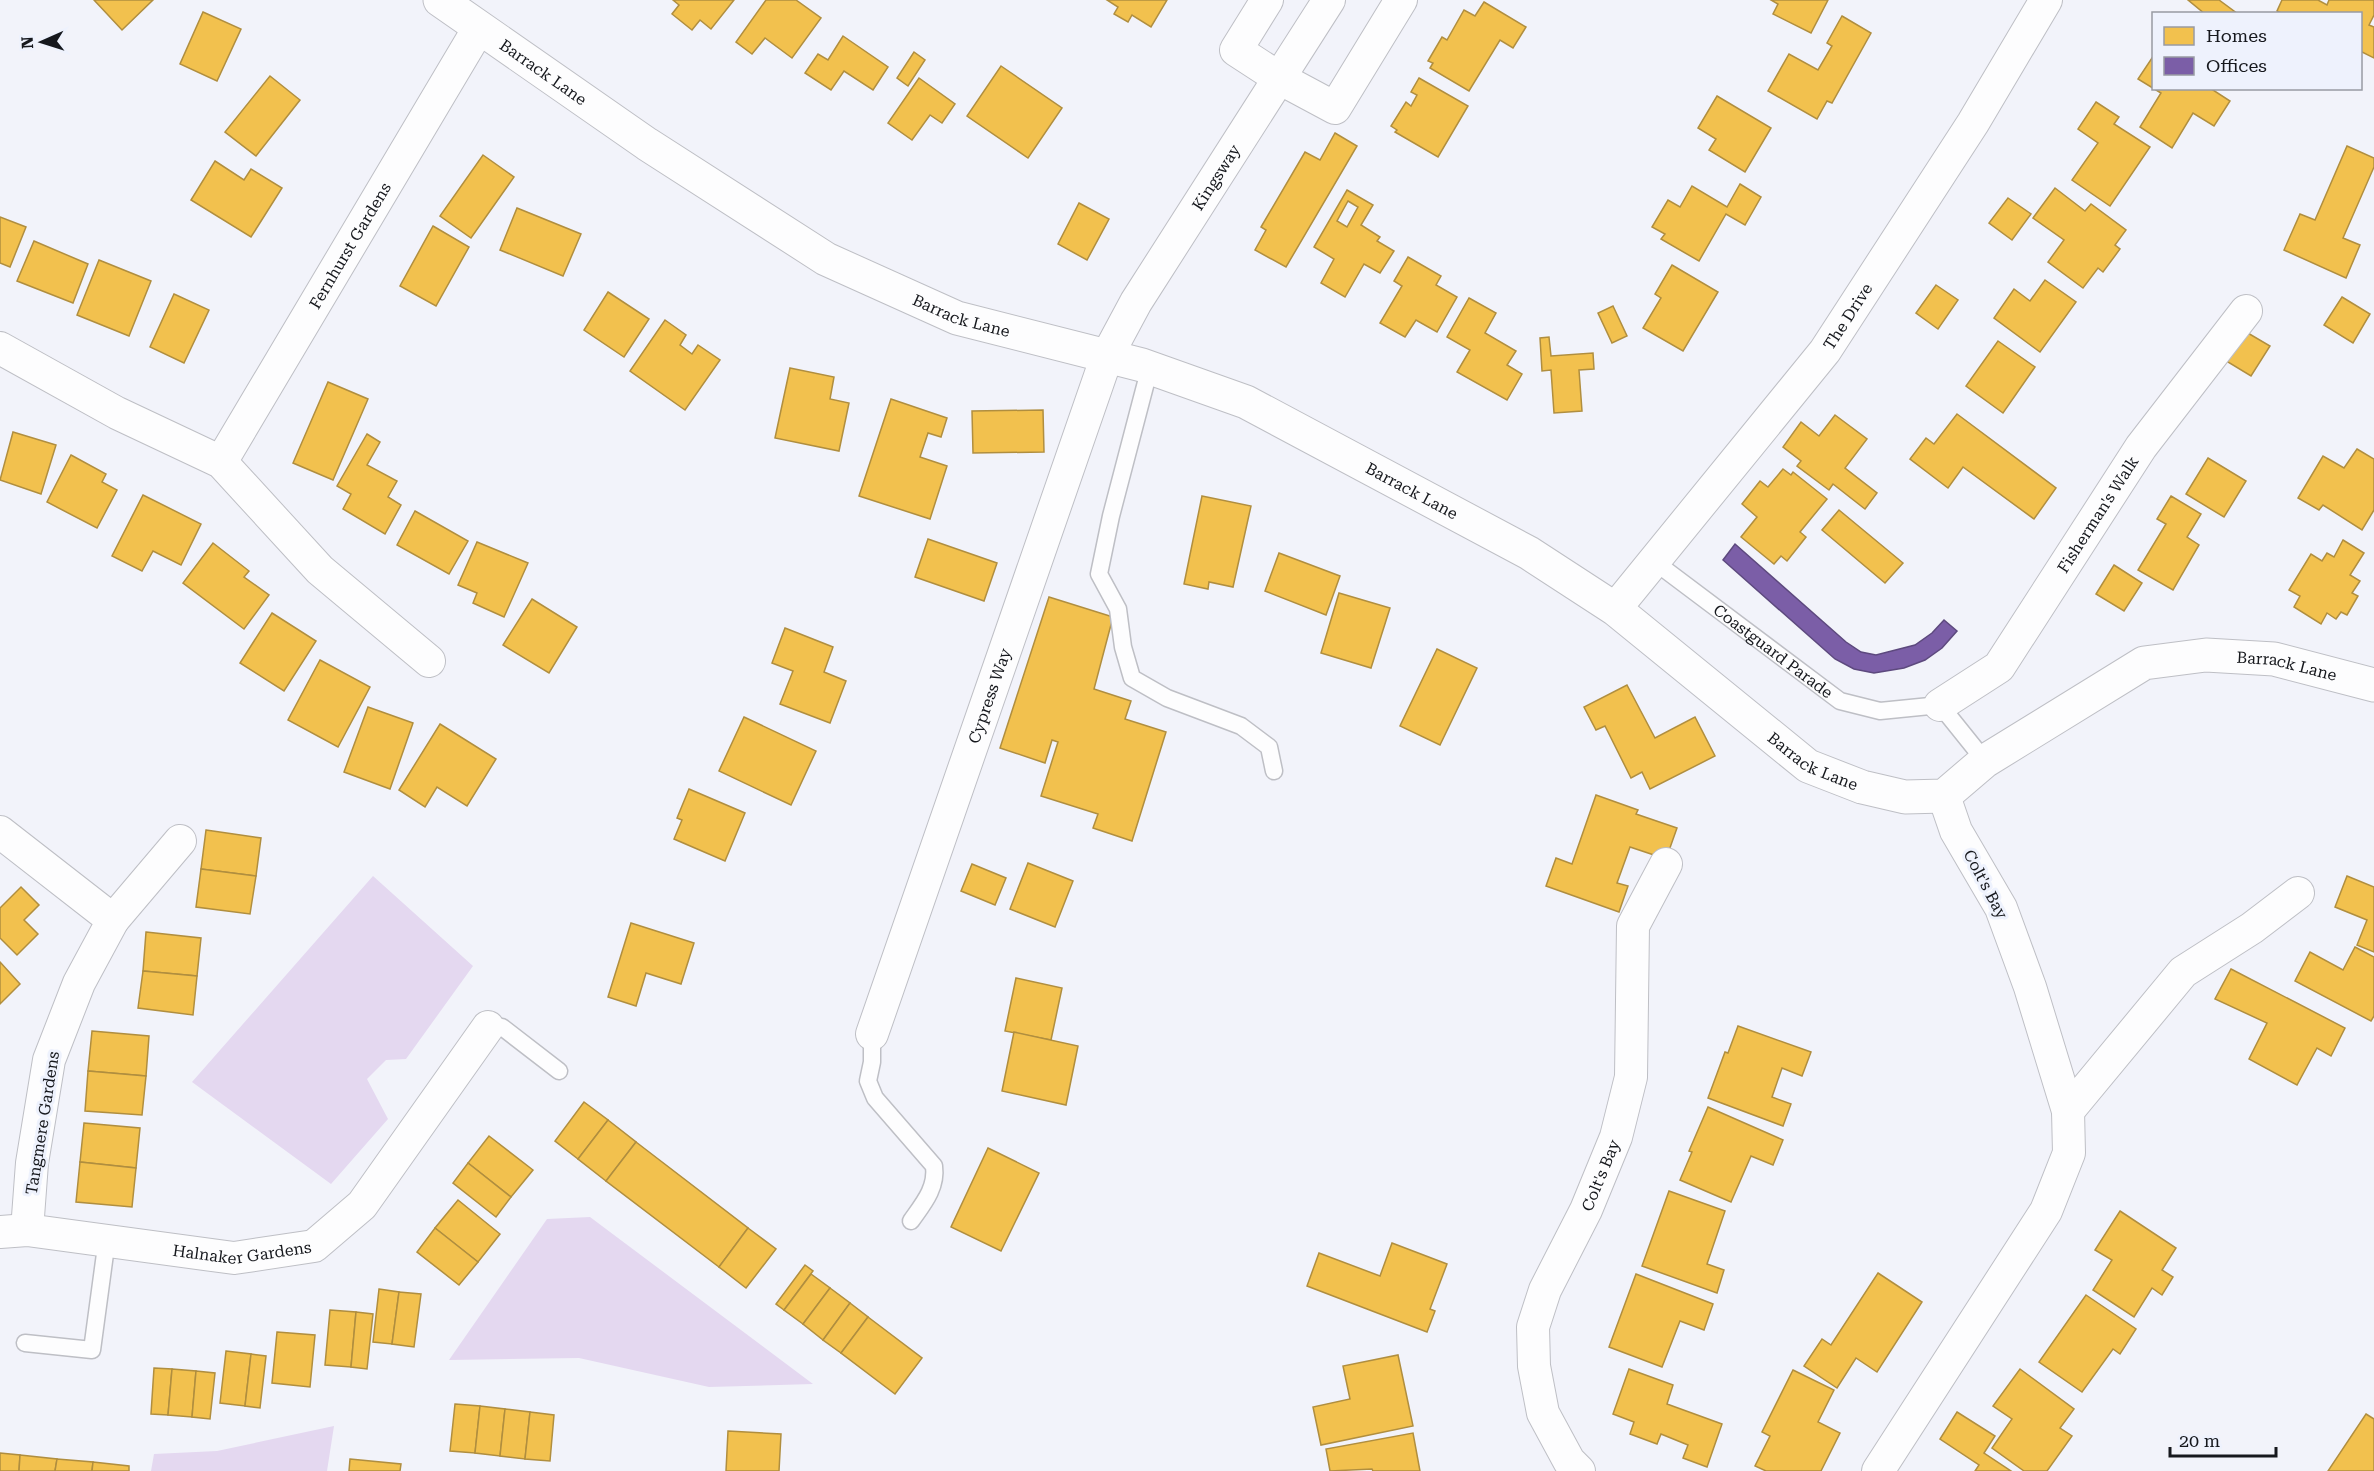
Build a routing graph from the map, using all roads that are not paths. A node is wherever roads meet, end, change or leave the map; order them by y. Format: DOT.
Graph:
graph roads {
  1 [pos="440,0"];
  2 [pos="1267,0"];
  3 [pos="1329,0"];
  4 [pos="1401,0"];
  5 [pos="2046,0"];
  6 [pos="479,28"];
  7 [pos="1279,78"];
  8 [pos="2247,311"];
  9 [pos="0,348"];
  10 [pos="1107,356"];
  11 [pos="1150,368"];
  12 [pos="221,462"];
  13 [pos="1655,562"];
  14 [pos="1615,609"];
  15 [pos="429,661"];
  16 [pos="2374,685"];
  17 [pos="1940,705"];
  18 [pos="1985,761"];
  19 [pos="1274,771"];
  20 [pos="1944,796"];
  21 [pos="0,832"];
  22 [pos="180,841"];
  23 [pos="1666,864"];
  24 [pos="2298,892"];
  25 [pos="112,920"];
  26 [pos="488,1027"];
  27 [pos="872,1034"];
  28 [pos="559,1071"];
  29 [pos="2068,1111"];
  30 [pos="911,1221"];
  31 [pos="13,1231"];
  32 [pos="107,1239"];
  33 [pos="25,1343"];
  34 [pos="1579,1471"];
  35 [pos="1878,1471"];
  1 -- 6 [label="street, Barrack Lane"];
  2 -- 7 [label="street"];
  3 -- 7 [label="street, Kingsway"];
  4 -- 7 [label="street"];
  5 -- 13 [label="street, The Drive"];
  6 -- 10 [label="street, Barrack Lane"];
  6 -- 12 [label="street, Fernhurst Gardens"];
  7 -- 10 [label="street, Kingsway"];
  8 -- 17 [label="street, Fisherman's Walk"];
  9 -- 12 [label="street"];
  10 -- 11 [label="street, Barrack Lane"];
  10 -- 27 [label="street, Cypress Way"];
  11 -- 14 [label="street, Barrack Lane"];
  11 -- 19 [label="lane"];
  12 -- 15 [label="street"];
  13 -- 14 [label="street, The Drive"];
  13 -- 17 [label="lane, Coastguard Parade"];
  14 -- 20 [label="street, Barrack Lane"];
  16 -- 18 [label="street, Barrack Lane"];
  17 -- 18 [label="lane"];
  18 -- 20 [label="street, Barrack Lane"];
  20 -- 29 [label="street, Colt's Bay"];
  21 -- 25 [label="street"];
  22 -- 25 [label="street, Tangmere Gardens"];
  23 -- 34 [label="street, Colt's Bay"];
  24 -- 29 [label="street"];
  25 -- 31 [label="street, Tangmere Gardens"];
  26 -- 28 [label="lane"];
  26 -- 32 [label="street, Halnaker Gardens"];
  27 -- 30 [label="lane"];
  29 -- 35 [label="street, Colt's Bay"];
  31 -- 32 [label="street, Halnaker Gardens"];
  32 -- 33 [label="lane"];
}
